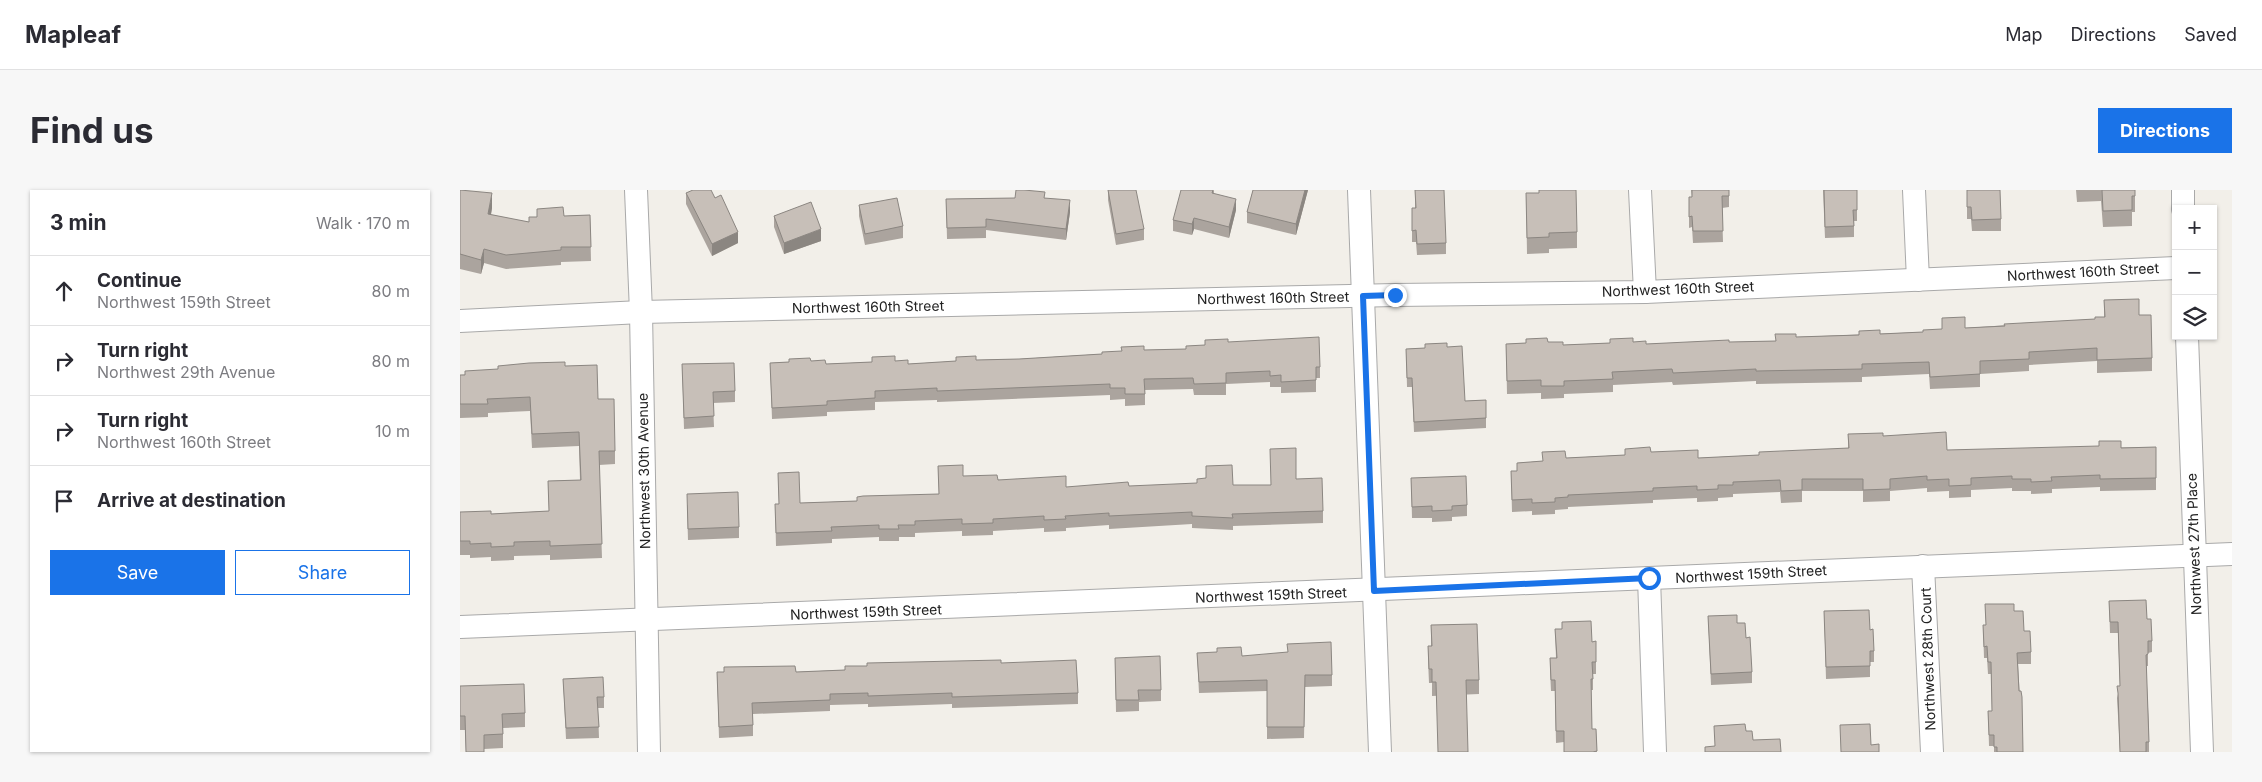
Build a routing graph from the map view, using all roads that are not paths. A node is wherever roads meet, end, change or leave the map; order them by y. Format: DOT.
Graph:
graph roads {
  1 [pos="636,190"];
  2 [pos="1359,190"];
  3 [pos="1640,190"];
  4 [pos="1914,190"];
  5 [pos="2183,190"];
  6 [pos="2183,205"];
  7 [pos="2172,268"];
  8 [pos="1918,280"];
  9 [pos="1645,292"];
  10 [pos="1363,296"];
  11 [pos="641,312"];
  12 [pos="460,320"];
  13 [pos="2187,340"];
  14 [pos="2232,554"];
  15 [pos="2194,556"];
  16 [pos="1924,566"];
  17 [pos="1649,578"];
  18 [pos="1374,591"];
  19 [pos="646,621"];
  20 [pos="460,628"];
  21 [pos="649,752"];
  22 [pos="1380,752"];
  23 [pos="1655,752"];
  24 [pos="1932,752"];
  25 [pos="2202,752"];
  1 -- 11 [label="street, Northwest 30th Avenue"];
  2 -- 10 [label="street"];
  3 -- 9 [label="street"];
  4 -- 8 [label="street"];
  5 -- 6 [label="street"];
  7 -- 8 [label="street, Northwest 160th Street"];
  8 -- 9 [label="street, Northwest 160th Street"];
  9 -- 10 [label="street, Northwest 160th Street"];
  10 -- 11 [label="street, Northwest 160th Street"];
  10 -- 18 [label="street"];
  11 -- 12 [label="street, Northwest 160th Street"];
  11 -- 19 [label="street, Northwest 30th Avenue"];
  13 -- 15 [label="street, Northwest 27th Place"];
  14 -- 15 [label="street, Northwest 159th Street"];
  15 -- 16 [label="street, Northwest 159th Street"];
  15 -- 25 [label="street, Northwest 27th Place"];
  16 -- 17 [label="street, Northwest 159th Street"];
  16 -- 24 [label="street, Northwest 28th Court"];
  17 -- 18 [label="street, Northwest 159th Street"];
  17 -- 23 [label="street"];
  18 -- 19 [label="street, Northwest 159th Street"];
  18 -- 22 [label="street"];
  19 -- 20 [label="street, Northwest 159th Street"];
  19 -- 21 [label="street, Northwest 30th Avenue"];
}
